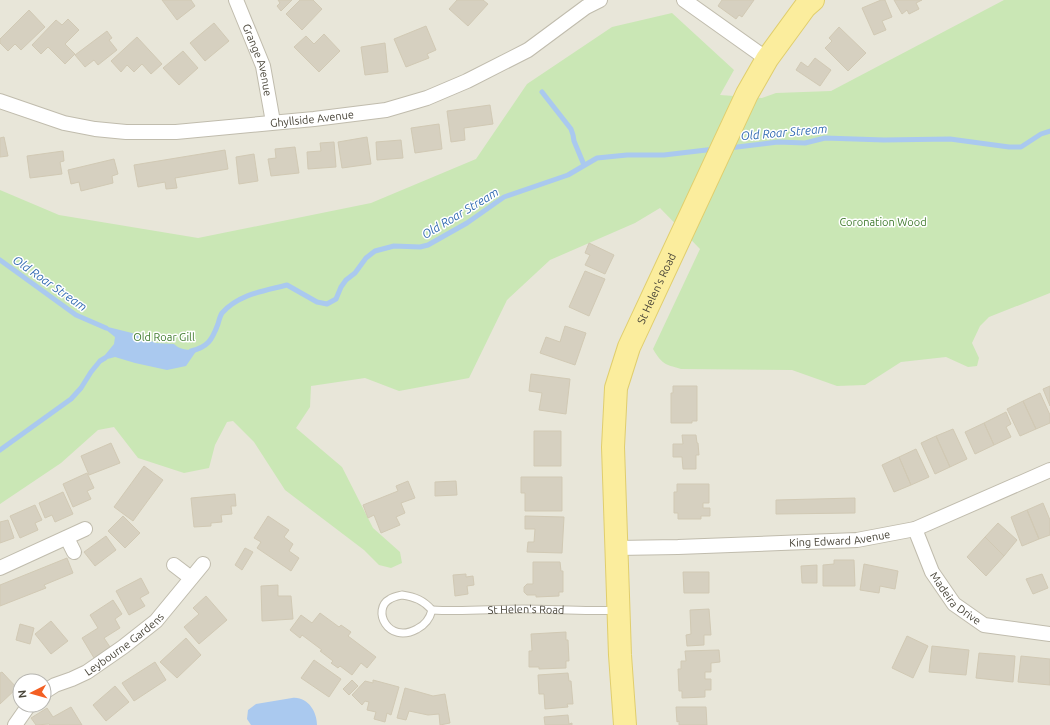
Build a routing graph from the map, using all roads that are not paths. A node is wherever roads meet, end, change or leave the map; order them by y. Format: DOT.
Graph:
graph roads {
  1 [pos="236,0"];
  2 [pos="600,0"];
  3 [pos="684,0"];
  4 [pos="813,0"];
  5 [pos="767,59"];
  6 [pos="0,101"];
  7 [pos="273,122"];
  8 [pos="1050,470"];
  9 [pos="85,529"];
  10 [pos="915,529"];
  11 [pos="67,538"];
  12 [pos="617,548"];
  13 [pos="74,552"];
  14 [pos="203,564"];
  15 [pos="174,565"];
  16 [pos="0,568"];
  17 [pos="191,578"];
  18 [pos="432,610"];
  19 [pos="619,610"];
  20 [pos="1050,634"];
  21 [pos="52,686"];
  22 [pos="23,713"];
  23 [pos="15,725"];
  24 [pos="625,725"];
  1 -- 7 [label="street, Grange Avenue"];
  2 -- 7 [label="street, Ghyllside Avenue"];
  3 -- 5 [label="street"];
  4 -- 5 [label="main road, St Helen's Road"];
  5 -- 12 [label="main road, St Helen's Road"];
  6 -- 7 [label="street, Ghyllside Avenue"];
  8 -- 10 [label="street, King Edward Avenue"];
  9 -- 11 [label="street"];
  10 -- 12 [label="street, King Edward Avenue"];
  10 -- 20 [label="street, Madeira Drive"];
  11 -- 13 [label="street"];
  11 -- 16 [label="street"];
  12 -- 19 [label="main road, St Helen's Road"];
  14 -- 17 [label="street, Leybourne Gardens"];
  15 -- 17 [label="street"];
  17 -- 21 [label="street, Leybourne Gardens"];
  18 -- 18 [label="lane"];
  18 -- 19 [label="lane, St Helen's Road"];
  19 -- 24 [label="main road, St Helen's Road"];
  22 -- 23 [label="street"];
}
